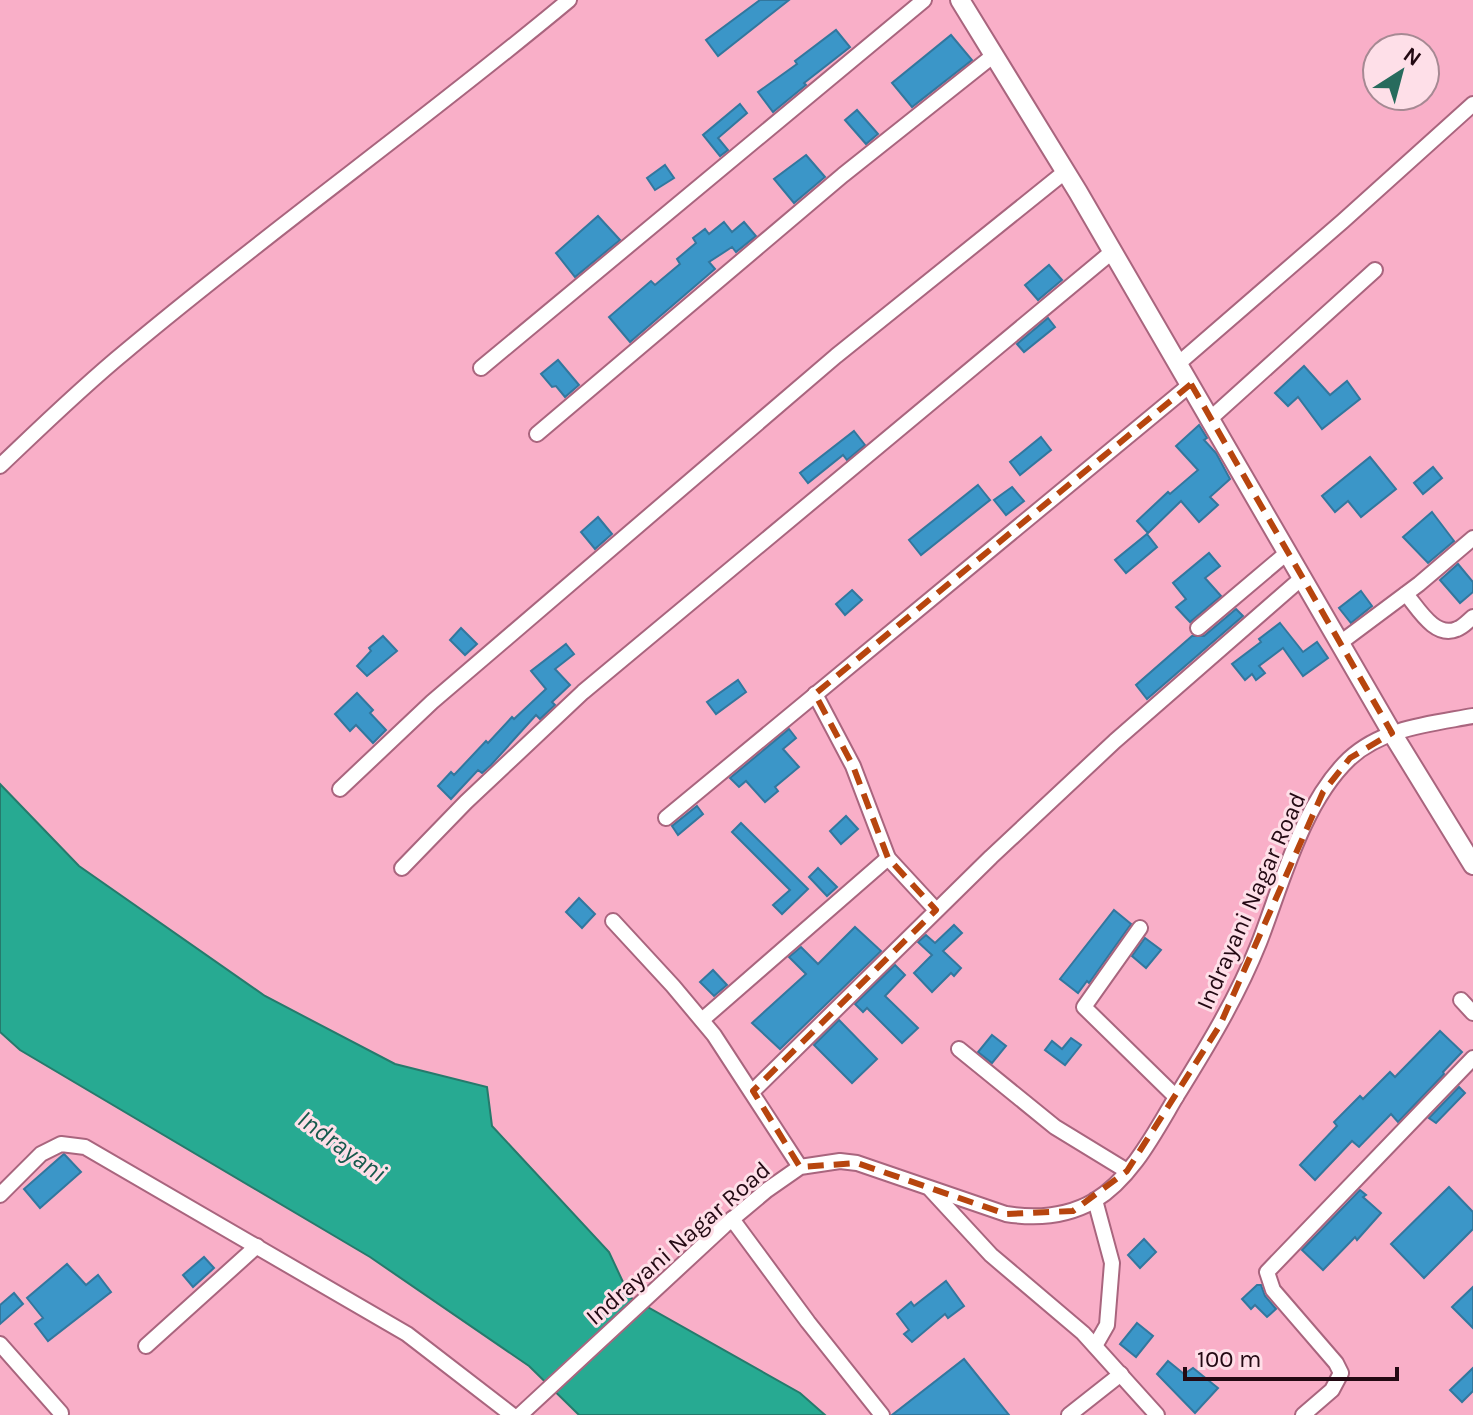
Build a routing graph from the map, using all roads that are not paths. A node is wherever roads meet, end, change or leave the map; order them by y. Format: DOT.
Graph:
graph roads {
  1 [pos="569,0"];
  2 [pos="924,0"];
  3 [pos="960,0"];
  4 [pos="994,55"];
  5 [pos="1473,104"];
  6 [pos="1066,171"];
  7 [pos="1113,251"];
  8 [pos="1375,270"];
  9 [pos="1179,363"];
  10 [pos="481,368"];
  11 [pos="1191,384"];
  12 [pos="1211,418"];
  13 [pos="537,434"];
  14 [pos="0,466"];
  15 [pos="1473,538"];
  16 [pos="1288,552"];
  17 [pos="1303,577"];
  18 [pos="1406,594"];
  19 [pos="1473,617"];
  20 [pos="1198,628"];
  21 [pos="1340,643"];
  22 [pos="815,694"];
  23 [pos="1473,716"];
  24 [pos="1392,733"];
  25 [pos="340,789"];
  26 [pos="666,818"];
  27 [pos="888,858"];
  28 [pos="1473,865"];
  29 [pos="402,868"];
  30 [pos="936,910"];
  31 [pos="613,921"];
  32 [pos="1140,928"];
  33 [pos="1461,1000"];
  34 [pos="1473,1013"];
  35 [pos="702,1020"];
  36 [pos="959,1049"];
  37 [pos="1473,1058"];
  38 [pos="753,1091"];
  39 [pos="1176,1097"];
  40 [pos="800,1167"];
  41 [pos="1127,1171"];
  42 [pos="929,1187"];
  43 [pos="0,1195"];
  44 [pos="1095,1200"];
  45 [pos="728,1222"];
  46 [pos="257,1246"];
  47 [pos="0,1344"];
  48 [pos="146,1346"];
  49 [pos="1095,1346"];
  50 [pos="1121,1374"];
  51 [pos="526,1410"];
  52 [pos="61,1413"];
  53 [pos="512,1415"];
  54 [pos="882,1415"];
  55 [pos="1069,1415"];
  56 [pos="1157,1415"];
  57 [pos="1303,1415"];
  1 -- 14 [label="street"];
  2 -- 10 [label="street"];
  3 -- 4 [label="main road"];
  4 -- 6 [label="main road"];
  4 -- 13 [label="street"];
  5 -- 9 [label="street"];
  6 -- 7 [label="main road"];
  6 -- 25 [label="street"];
  7 -- 9 [label="main road"];
  7 -- 29 [label="street"];
  8 -- 12 [label="street"];
  9 -- 11 [label="main road"];
  11 -- 12 [label="main road"];
  11 -- 22 [label="street"];
  12 -- 16 [label="main road"];
  15 -- 18 [label="street"];
  16 -- 17 [label="main road"];
  16 -- 20 [label="street"];
  17 -- 21 [label="main road"];
  17 -- 30 [label="street"];
  18 -- 19 [label="street"];
  18 -- 21 [label="street"];
  21 -- 24 [label="main road"];
  22 -- 26 [label="street"];
  22 -- 27 [label="street"];
  23 -- 24 [label="street, Indrayani Nagar Road"];
  24 -- 28 [label="main road"];
  24 -- 39 [label="street, Indrayani Nagar Road"];
  27 -- 30 [label="street"];
  27 -- 35 [label="street"];
  30 -- 38 [label="street"];
  31 -- 35 [label="street"];
  32 -- 39 [label="street"];
  33 -- 34 [label="street"];
  35 -- 38 [label="street"];
  36 -- 41 [label="street"];
  37 -- 57 [label="street"];
  38 -- 40 [label="street"];
  39 -- 41 [label="street, Indrayani Nagar Road"];
  40 -- 42 [label="street, Indrayani Nagar Road"];
  40 -- 45 [label="street, Indrayani Nagar Road"];
  41 -- 44 [label="street, Indrayani Nagar Road"];
  42 -- 44 [label="street, Indrayani Nagar Road"];
  42 -- 49 [label="street"];
  43 -- 46 [label="street"];
  44 -- 49 [label="street"];
  45 -- 51 [label="street, Indrayani Nagar Road"];
  45 -- 54 [label="street"];
  46 -- 48 [label="street"];
  46 -- 53 [label="street"];
  47 -- 52 [label="street"];
  49 -- 50 [label="street"];
  50 -- 55 [label="street"];
  50 -- 56 [label="street"];
}
